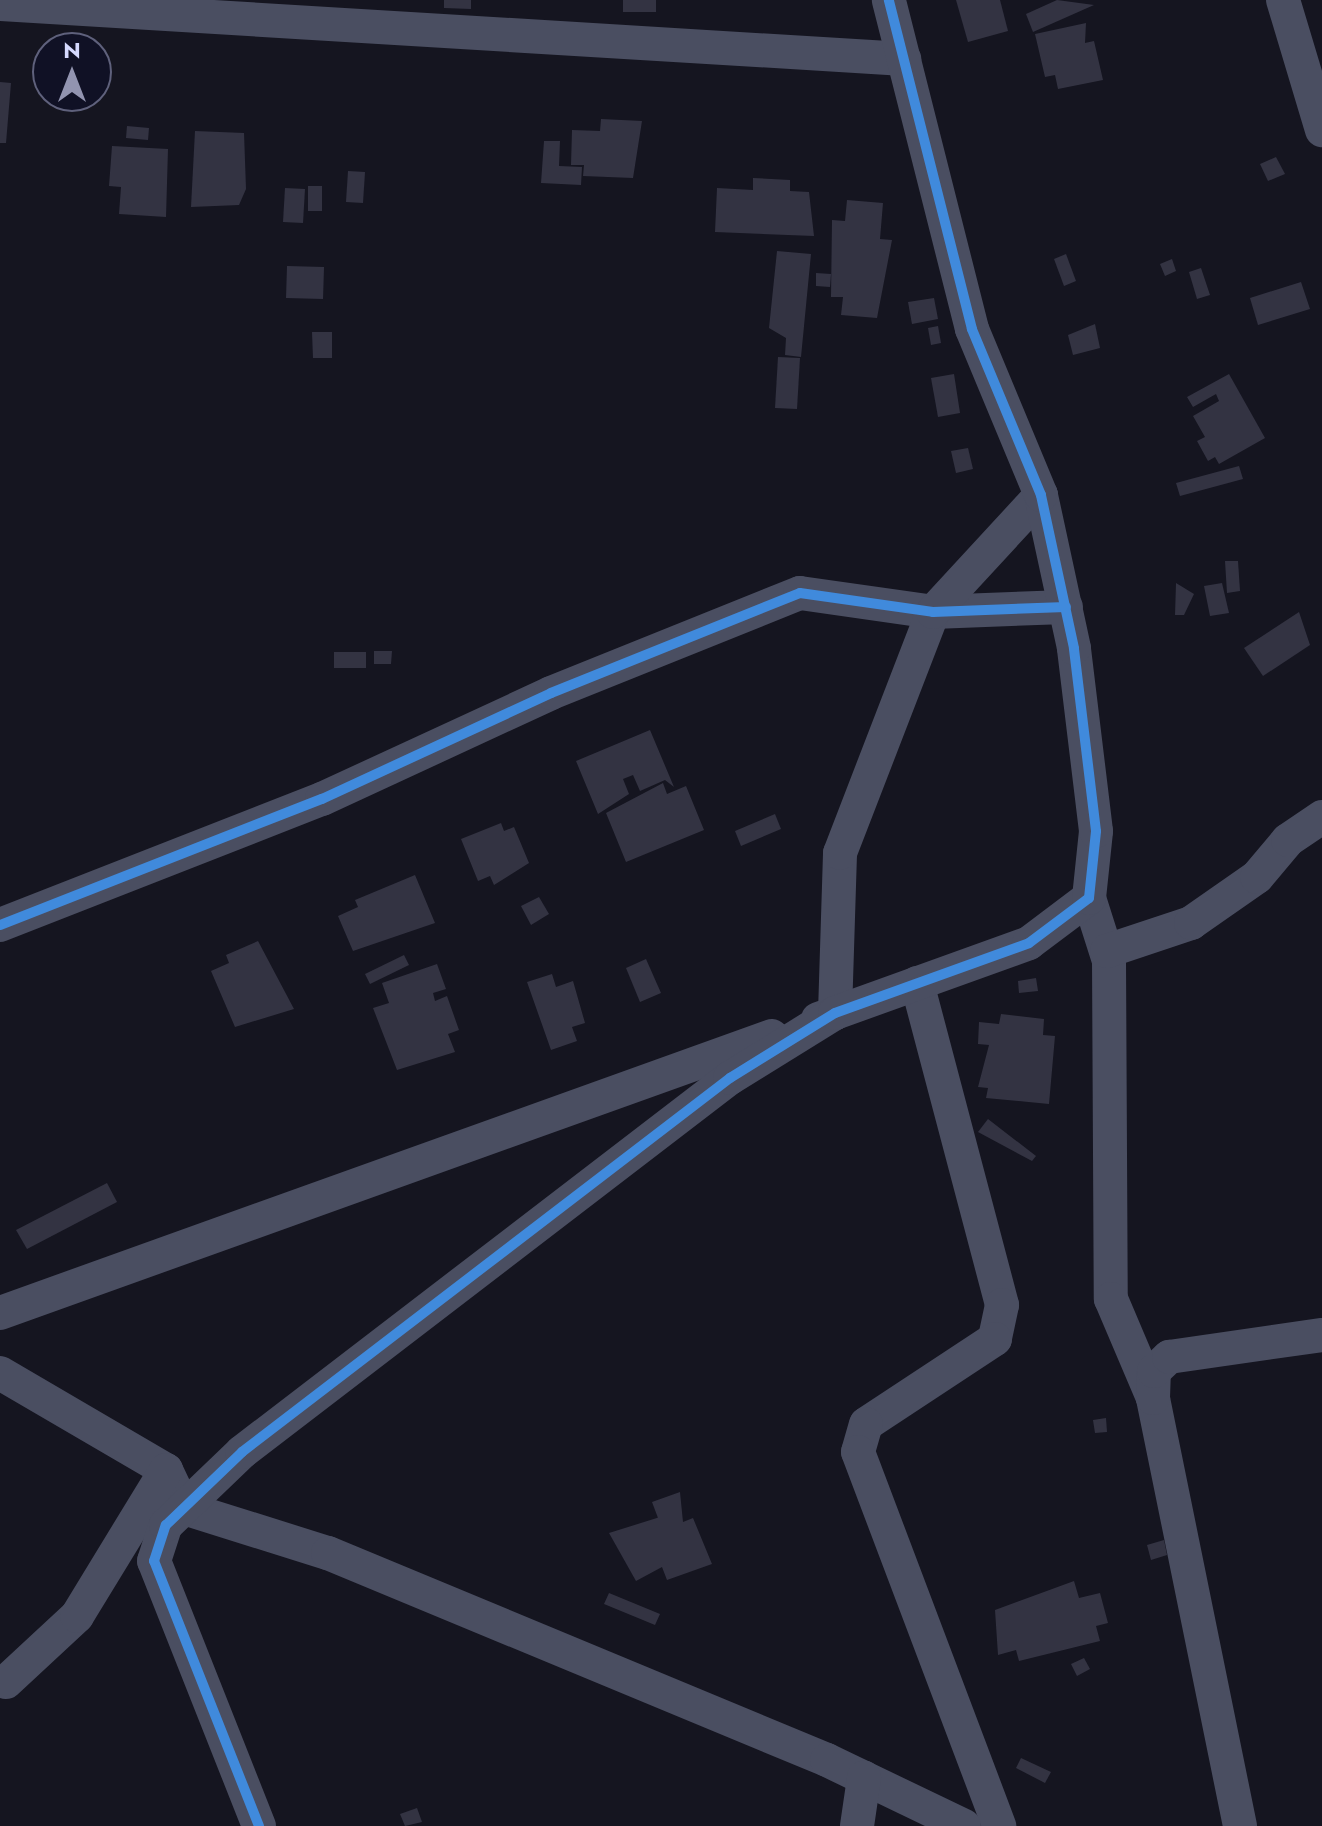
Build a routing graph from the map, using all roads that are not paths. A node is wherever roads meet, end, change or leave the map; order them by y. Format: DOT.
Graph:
graph roads {
  1 [pos="889,0"];
  2 [pos="1283,0"];
  3 [pos="0,4"];
  4 [pos="904,59"];
  5 [pos="1322,130"];
  6 [pos="1041,495"];
  7 [pos="1066,607"];
  8 [pos="933,612"];
  9 [pos="1322,817"];
  10 [pos="1089,898"];
  11 [pos="0,925"];
  12 [pos="1107,951"];
  13 [pos="917,983"];
  14 [pos="835,1013"];
  15 [pos="0,1313"];
  16 [pos="1322,1335"];
  17 [pos="0,1373"];
  18 [pos="1153,1398"];
  19 [pos="166,1470"];
  20 [pos="184,1508"];
  21 [pos="6,1682"];
  22 [pos="864,1778"];
  23 [pos="259,1826"];
  24 [pos="857,1826"];
  25 [pos="964,1826"];
  26 [pos="999,1826"];
  27 [pos="1240,1826"];
  1 -- 4 [label="street"];
  2 -- 5 [label="street"];
  3 -- 4 [label="street"];
  4 -- 6 [label="street"];
  6 -- 7 [label="street"];
  6 -- 8 [label="street"];
  7 -- 8 [label="street"];
  7 -- 10 [label="street"];
  8 -- 11 [label="street"];
  8 -- 14 [label="street"];
  9 -- 12 [label="street"];
  10 -- 12 [label="street"];
  10 -- 13 [label="street"];
  12 -- 18 [label="street"];
  13 -- 14 [label="street"];
  13 -- 26 [label="street"];
  14 -- 15 [label="street"];
  14 -- 20 [label="street"];
  16 -- 18 [label="street"];
  17 -- 19 [label="street"];
  18 -- 27 [label="street"];
  19 -- 20 [label="street"];
  19 -- 21 [label="street"];
  20 -- 22 [label="street"];
  20 -- 23 [label="street"];
  22 -- 24 [label="street"];
  22 -- 25 [label="street"];
}
